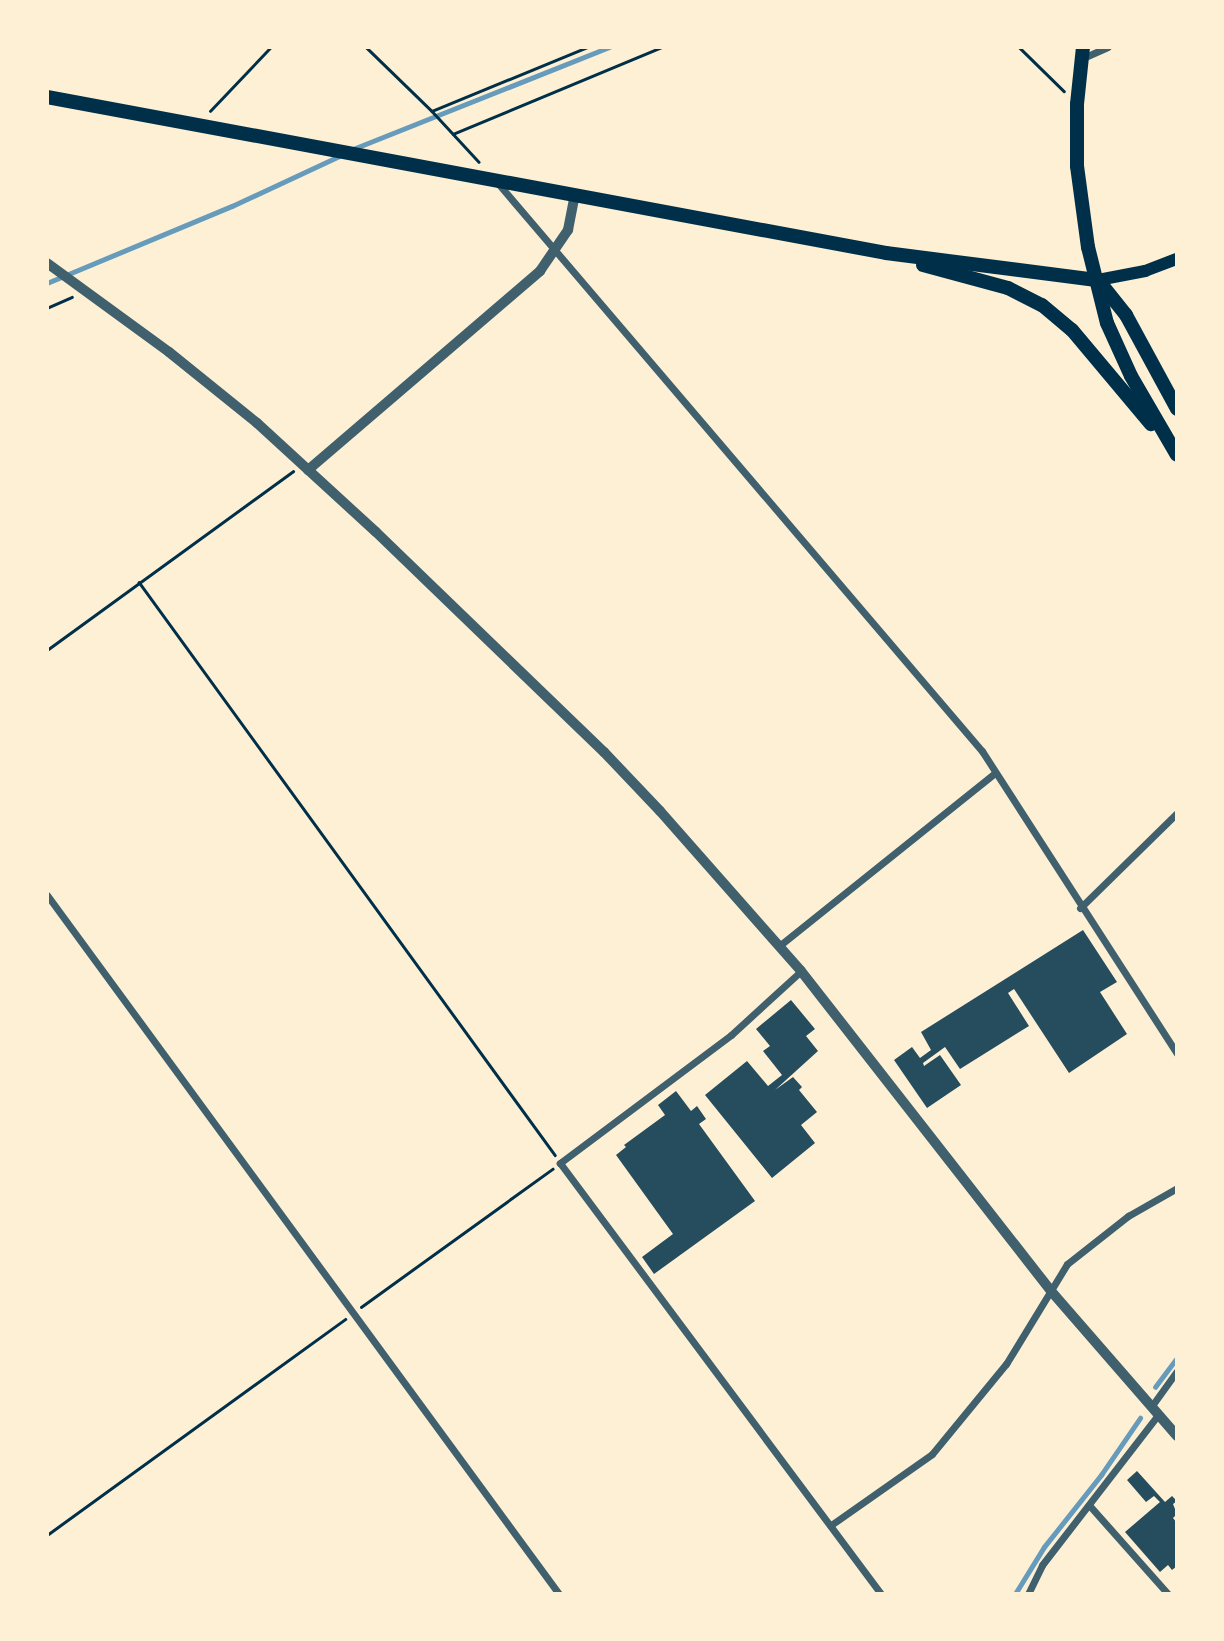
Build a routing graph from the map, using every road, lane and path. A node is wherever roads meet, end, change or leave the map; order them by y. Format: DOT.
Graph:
graph roads {
  1 [pos="271,47"];
  2 [pos="366,47"];
  3 [pos="587,47"];
  4 [pos="662,47"];
  5 [pos="1018,47"];
  6 [pos="1108,47"];
  7 [pos="1082,53"];
  8 [pos="47,97"];
  9 [pos="1077,104"];
  10 [pos="432,111"];
  11 [pos="196,126"];
  12 [pos="453,134"];
  13 [pos="496,180"];
  14 [pos="575,195"];
  15 [pos="555,252"];
  16 [pos="886,253"];
  17 [pos="1177,258"];
  18 [pos="47,263"];
  19 [pos="1098,280"];
  20 [pos="82,288"];
  21 [pos="47,308"];
  22 [pos="1177,409"];
  23 [pos="1175,452"];
  24 [pos="305,468"];
  25 [pos="139,582"];
  26 [pos="47,650"];
  27 [pos="995,773"];
  28 [pos="1177,813"];
  29 [pos="47,895"];
  30 [pos="1080,908"];
  31 [pos="779,946"];
  32 [pos="801,971"];
  33 [pos="1177,1054"];
  34 [pos="560,1163"];
  35 [pos="1177,1188"];
  36 [pos="1051,1291"];
  37 [pos="354,1312"];
  38 [pos="1177,1371"];
  39 [pos="1155,1411"];
  40 [pos="1177,1436"];
  41 [pos="1089,1505"];
  42 [pos="831,1524"];
  43 [pos="47,1535"];
  44 [pos="559,1594"];
  45 [pos="881,1594"];
  46 [pos="1028,1594"];
  47 [pos="1168,1594"];
  1 -- 11 [label="path"];
  2 -- 10 [label="path"];
  3 -- 10 [label="path"];
  4 -- 12 [label="path"];
  5 -- 9 [label="path"];
  6 -- 7 [label="street"];
  7 -- 9 [label="main road"];
  8 -- 11 [label="main road"];
  9 -- 19 [label="main road"];
  10 -- 12 [label="path"];
  11 -- 13 [label="main road"];
  12 -- 13 [label="path"];
  13 -- 14 [label="main road"];
  13 -- 15 [label="street"];
  14 -- 15 [label="street"];
  14 -- 16 [label="main road"];
  15 -- 24 [label="street"];
  15 -- 27 [label="street"];
  16 -- 19 [label="main road"];
  16 -- 23 [label="main road"];
  17 -- 19 [label="main road"];
  18 -- 20 [label="street"];
  19 -- 22 [label="main road"];
  19 -- 23 [label="main road"];
  20 -- 21 [label="path"];
  20 -- 24 [label="street"];
  24 -- 25 [label="path"];
  24 -- 31 [label="street"];
  25 -- 26 [label="path"];
  25 -- 34 [label="path"];
  27 -- 30 [label="street"];
  27 -- 31 [label="street"];
  28 -- 30 [label="street"];
  29 -- 37 [label="street"];
  30 -- 33 [label="street"];
  31 -- 32 [label="street"];
  32 -- 34 [label="street"];
  32 -- 36 [label="street"];
  34 -- 37 [label="path"];
  34 -- 42 [label="street"];
  35 -- 36 [label="street"];
  36 -- 39 [label="street"];
  36 -- 42 [label="street"];
  37 -- 43 [label="path"];
  37 -- 44 [label="street"];
  38 -- 39 [label="street"];
  39 -- 40 [label="street"];
  39 -- 41 [label="street"];
  41 -- 46 [label="street"];
  41 -- 47 [label="street"];
  42 -- 45 [label="street"];
}
